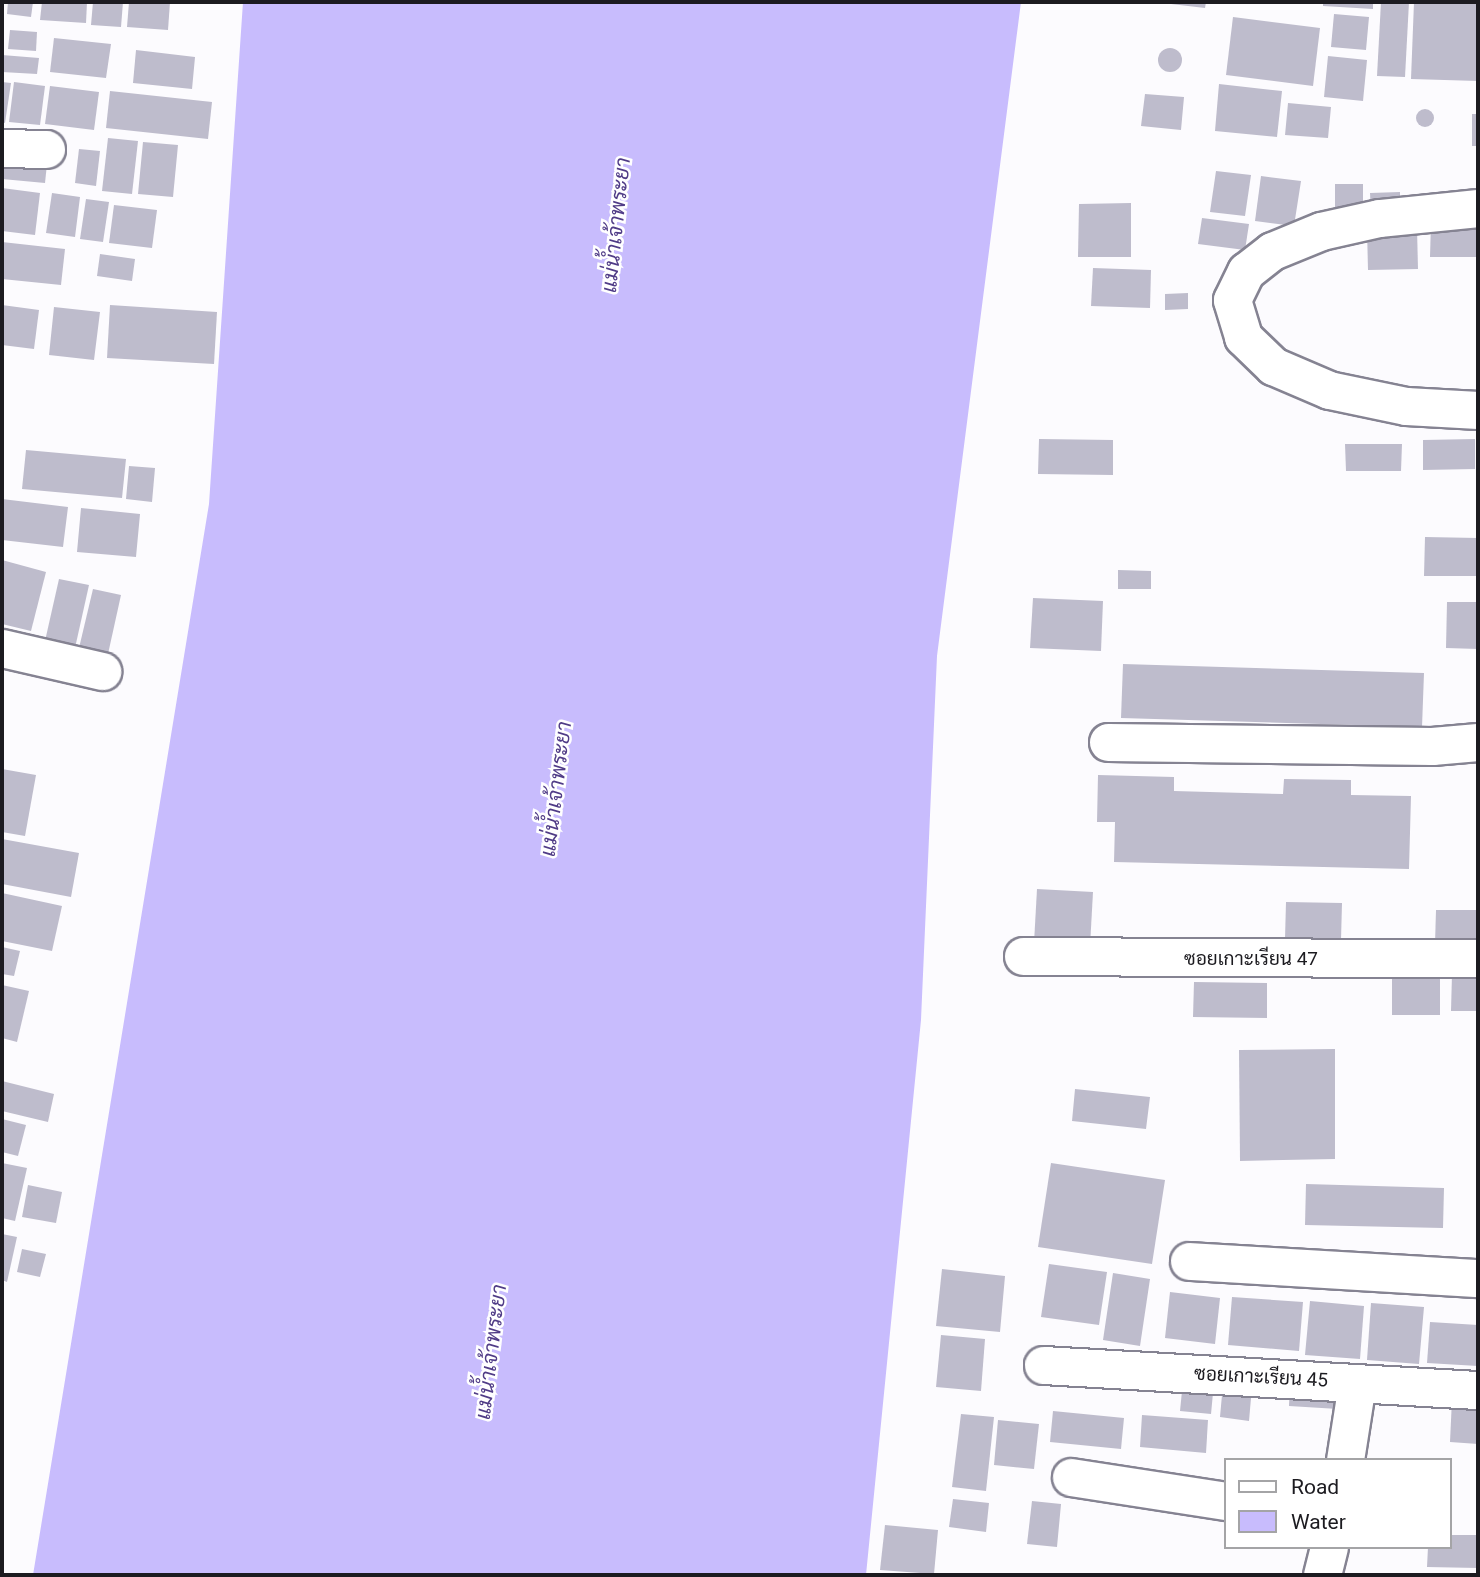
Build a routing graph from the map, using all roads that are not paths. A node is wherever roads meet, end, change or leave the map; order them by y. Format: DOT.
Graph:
graph roads {
  1 [pos="2,148"];
  2 [pos="46,149"];
  3 [pos="1478,208"];
  4 [pos="1478,410"];
  5 [pos="2,648"];
  6 [pos="102,671"];
  7 [pos="1478,741"];
  8 [pos="1108,742"];
  9 [pos="1023,956"];
  10 [pos="1478,958"];
  11 [pos="1189,1261"];
  12 [pos="1478,1278"];
  13 [pos="1043,1365"];
  14 [pos="1357,1383"];
  15 [pos="1478,1390"];
  16 [pos="1345,1458"];
  17 [pos="1071,1478"];
  18 [pos="1224,1501"];
  19 [pos="1328,1549"];
  20 [pos="1322,1575"];
  1 -- 2 [label="street"];
  3 -- 4 [label="street"];
  5 -- 6 [label="street"];
  7 -- 8 [label="street"];
  9 -- 10 [label="street, ซอยเกาะเรียน 47"];
  11 -- 12 [label="street"];
  13 -- 14 [label="street, ซอยเกาะเรียน 45"];
  14 -- 15 [label="street, ซอยเกาะเรียน 45"];
  14 -- 16 [label="street"];
  17 -- 18 [label="street"];
  19 -- 20 [label="street"];
}
